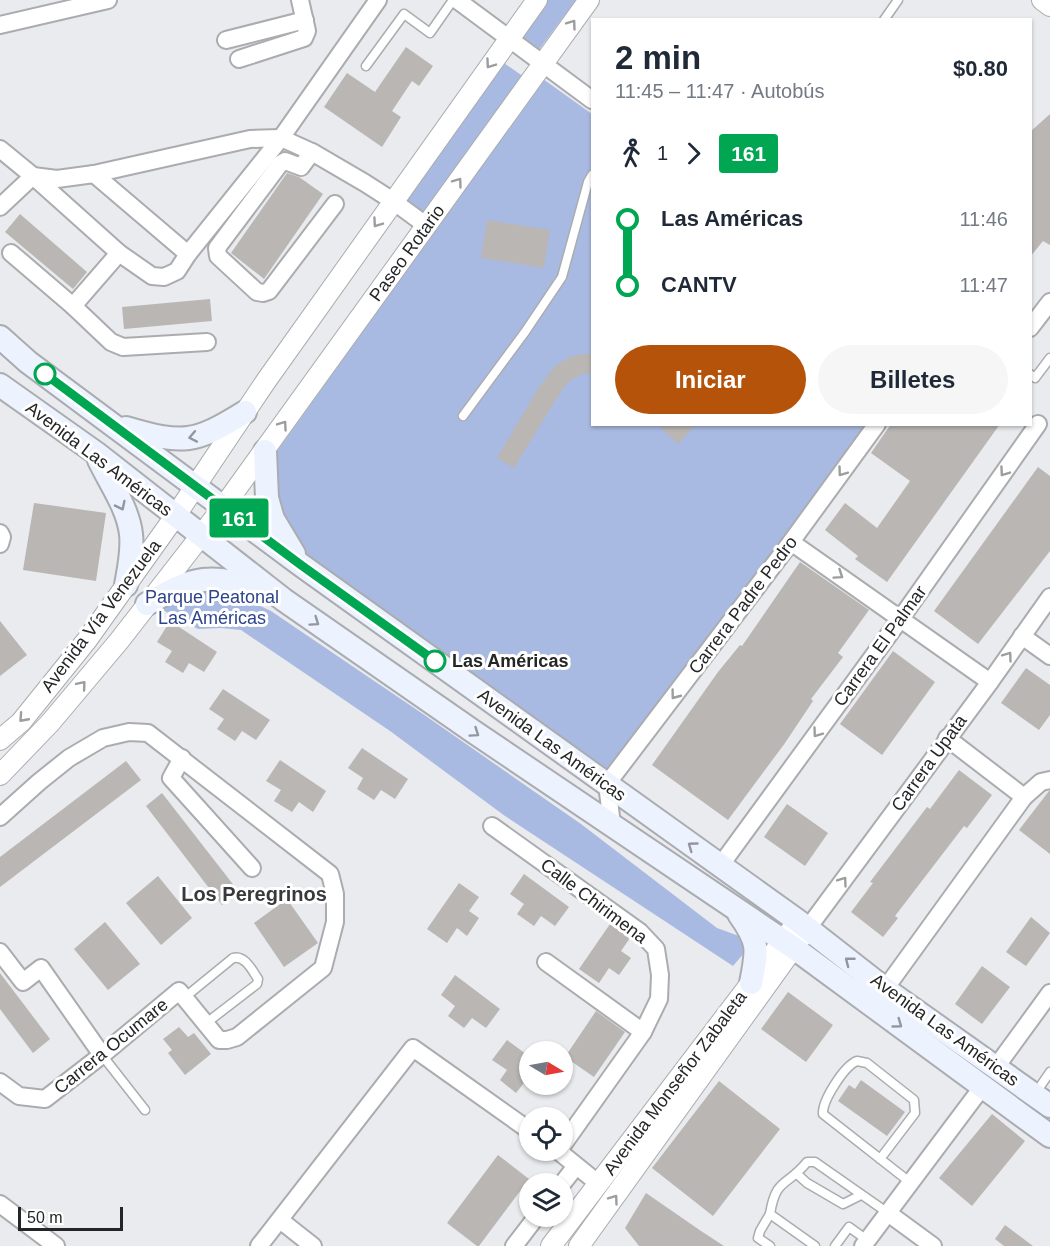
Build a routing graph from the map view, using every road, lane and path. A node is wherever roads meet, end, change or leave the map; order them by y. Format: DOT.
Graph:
graph roads {
  1 [pos="108,0"];
  2 [pos="300,0"];
  3 [pos="378,0"];
  4 [pos="455,0"];
  5 [pos="537,0"];
  6 [pos="589,0"];
  7 [pos="898,0"];
  8 [pos="1042,0"];
  9 [pos="1050,6"];
  10 [pos="885,18"];
  11 [pos="305,20"];
  12 [pos="0,25"];
  13 [pos="509,37"];
  14 [pos="226,40"];
  15 [pos="239,58"];
  16 [pos="543,64"];
  17 [pos="366,66"];
  18 [pos="591,99"];
  19 [pos="281,138"];
  20 [pos="0,149"];
  21 [pos="312,152"];
  22 [pos="94,174"];
  23 [pos="33,176"];
  24 [pos="591,177"];
  25 [pos="393,201"];
  26 [pos="334,204"];
  27 [pos="0,207"];
  28 [pos="427,226"];
  29 [pos="11,253"];
  30 [pos="118,253"];
  31 [pos="188,254"];
  32 [pos="1050,302"];
  33 [pos="73,306"];
  34 [pos="1032,325"];
  35 [pos="0,337"];
  36 [pos="207,342"];
  37 [pos="1050,358"];
  38 [pos="1032,376"];
  39 [pos="0,385"];
  40 [pos="245,412"];
  41 [pos="463,416"];
  42 [pos="113,424"];
  43 [pos="876,426"];
  44 [pos="1040,426"];
  45 [pos="265,451"];
  46 [pos="96,453"];
  47 [pos="195,485"];
  48 [pos="224,506"];
  49 [pos="176,515"];
  50 [pos="0,533"];
  51 [pos="202,535"];
  52 [pos="791,542"];
  53 [pos="0,544"];
  54 [pos="301,565"];
  55 [pos="126,585"];
  56 [pos="1050,597"];
  57 [pos="284,600"];
  58 [pos="147,604"];
  59 [pos="901,618"];
  60 [pos="1022,636"];
  61 [pos="1050,656"];
  62 [pos="990,682"];
  63 [pos="947,738"];
  64 [pos="0,740"];
  65 [pos="182,758"];
  66 [pos="0,775"];
  67 [pos="1050,780"];
  68 [pos="607,784"];
  69 [pos="1024,797"];
  70 [pos="0,818"];
  71 [pos="612,825"];
  72 [pos="492,826"];
  73 [pos="720,866"];
  74 [pos="252,868"];
  75 [pos="735,908"];
  76 [pos="803,924"];
  77 [pos="789,944"];
  78 [pos="0,952"];
  79 [pos="546,962"];
  80 [pos="751,982"];
  81 [pos="885,989"];
  82 [pos="1050,993"];
  83 [pos="184,998"];
  84 [pos="205,1024"];
  85 [pos="644,1032"];
  86 [pos="102,1055"];
  87 [pos="996,1067"];
  88 [pos="1050,1072"];
  89 [pos="0,1082"];
  90 [pos="983,1086"];
  91 [pos="1042,1100"];
  92 [pos="145,1110"];
  93 [pos="519,1123"];
  94 [pos="573,1131"];
  95 [pos="1050,1136"];
  96 [pos="880,1159"];
  97 [pos="571,1161"];
  98 [pos="576,1166"];
  99 [pos="571,1173"];
  100 [pos="797,1174"];
  101 [pos="911,1183"];
  102 [pos="599,1184"];
  103 [pos="861,1195"];
  104 [pos="0,1204"];
  105 [pos="888,1213"];
  106 [pos="770,1214"];
  107 [pos="280,1220"];
  108 [pos="529,1227"];
  109 [pos="758,1242"];
  110 [pos="587,1243"];
  111 [pos="865,1243"];
  112 [pos="55,1246"];
  113 [pos="259,1246"];
  114 [pos="313,1246"];
  115 [pos="514,1246"];
  116 [pos="551,1246"];
  117 [pos="770,1246"];
  118 [pos="815,1246"];
  119 [pos="835,1246"];
  120 [pos="933,1246"];
  1 -- 12 [label="street"];
  2 -- 11 [label="street"];
  3 -- 19 [label="street"];
  4 -- 13 [label="street"];
  4 -- 17 [label="lane"];
  5 -- 13 [label="street"];
  16 -- 6 [label="street, Paseo Rotario, one-way"];
  7 -- 10 [label="lane"];
  8 -- 9 [label="street"];
  11 -- 14 [label="street"];
  11 -- 15 [label="street"];
  13 -- 16 [label="street"];
  13 -- 25 [label="street, one-way"];
  16 -- 18 [label="street"];
  28 -- 16 [label="street, Paseo Rotario, one-way"];
  19 -- 21 [label="street"];
  19 -- 22 [label="street"];
  19 -- 31 [label="street"];
  20 -- 23 [label="street"];
  21 -- 25 [label="street"];
  21 -- 26 [label="street"];
  22 -- 23 [label="street"];
  22 -- 31 [label="street"];
  23 -- 27 [label="street"];
  23 -- 30 [label="street"];
  24 -- 41 [label="lane"];
  25 -- 28 [label="street"];
  25 -- 40 [label="street, one-way"];
  45 -- 28 [label="street, Paseo Rotario, one-way"];
  29 -- 33 [label="street"];
  30 -- 31 [label="street"];
  30 -- 33 [label="street"];
  32 -- 34 [label="street"];
  33 -- 36 [label="street"];
  35 -- 42 [label="main road, Avenida Las Américas"];
  37 -- 38 [label="lane"];
  39 -- 46 [label="main road, Avenida Las Américas"];
  40 -- 42 [label="main road, one-way"];
  40 -- 47 [label="street"];
  42 -- 47 [label="main road, Avenida Las Américas"];
  43 -- 52 [label="street, Carrera Padre Pedro, one-way"];
  44 -- 59 [label="street, Carrera El Palmar, one-way"];
  45 -- 48 [label="street, Paseo Rotario"];
  45 -- 54 [label="main road"];
  46 -- 49 [label="main road, Avenida Las Américas"];
  46 -- 55 [label="main road, one-way"];
  47 -- 48 [label="main road, Avenida Las Américas"];
  47 -- 49 [label="street, Avenida Vía Venezuela"];
  48 -- 51 [label="street, Avenida Vía Venezuela"];
  48 -- 54 [label="main road, Avenida Las Américas"];
  49 -- 51 [label="main road, Avenida Las Américas"];
  49 -- 55 [label="street, Avenida Vía Venezuela"];
  50 -- 53 [label="street"];
  51 -- 57 [label="main road, Avenida Las Américas"];
  51 -- 58 [label="street, Avenida Vía Venezuela"];
  52 -- 59 [label="street, one-way"];
  52 -- 68 [label="street, Carrera Padre Pedro, one-way"];
  54 -- 68 [label="main road, Avenida Las Américas"];
  55 -- 64 [label="street, Avenida Vía Venezuela, one-way"];
  56 -- 60 [label="street, Carrera Upata"];
  57 -- 58 [label="main road"];
  57 -- 71 [label="main road, Avenida Las Américas, one-way"];
  66 -- 58 [label="street, Avenida Vía Venezuela, one-way"];
  59 -- 62 [label="street"];
  59 -- 73 [label="street, Carrera El Palmar, one-way"];
  60 -- 61 [label="street"];
  62 -- 60 [label="street, Carrera Upata, one-way"];
  62 -- 63 [label="street, Carrera Upata"];
  63 -- 69 [label="street"];
  76 -- 63 [label="street, Carrera Upata, one-way"];
  65 -- 70 [label="street"];
  65 -- 74 [label="street"];
  65 -- 84 [label="street, Carrera Ocumare"];
  67 -- 69 [label="street"];
  68 -- 71 [label="street"];
  73 -- 68 [label="main road, Avenida Las Américas, one-way"];
  69 -- 81 [label="street"];
  71 -- 75 [label="main road, Avenida Las Américas"];
  72 -- 85 [label="street, Calle Chirimena"];
  73 -- 76 [label="main road, Avenida Las Américas"];
  75 -- 77 [label="main road, Avenida Las Américas"];
  75 -- 80 [label="main road"];
  76 -- 77 [label="street, Avenida Monseñor Zabaleta"];
  81 -- 76 [label="main road, Avenida Las Américas, one-way"];
  77 -- 80 [label="street, Avenida Monseñor Zabaleta"];
  77 -- 90 [label="main road, Avenida Las Américas, one-way"];
  110 -- 77 [label="street, Avenida Monseñor Zabaleta, one-way"];
  78 -- 86 [label="street"];
  79 -- 85 [label="street"];
  80 -- 102 [label="street, Avenida Monseñor Zabaleta"];
  81 -- 87 [label="main road, Avenida Las Américas"];
  82 -- 87 [label="street"];
  83 -- 84 [label="street, Carrera Ocumare"];
  83 -- 84 [label="lane"];
  83 -- 86 [label="street, Carrera Ocumare"];
  85 -- 94 [label="street, Calle Chirimena"];
  86 -- 89 [label="street, Carrera Ocumare"];
  86 -- 92 [label="lane"];
  87 -- 91 [label="main road, Avenida Las Américas"];
  88 -- 91 [label="lane"];
  90 -- 95 [label="main road, Avenida Las Américas"];
  90 -- 101 [label="street"];
  93 -- 107 [label="street"];
  96 -- 96 [label="lane"];
  96 -- 101 [label="lane"];
  97 -- 98 [label="street"];
  98 -- 99 [label="street"];
  98 -- 102 [label="street"];
  100 -- 103 [label="lane"];
  100 -- 103 [label="lane"];
  100 -- 106 [label="lane"];
  101 -- 105 [label="street"];
  102 -- 116 [label="street, Avenida Monseñor Zabaleta"];
  103 -- 105 [label="lane"];
  104 -- 112 [label="street"];
  105 -- 111 [label="street"];
  105 -- 120 [label="street"];
  106 -- 109 [label="lane"];
  106 -- 118 [label="lane"];
  107 -- 113 [label="street"];
  107 -- 114 [label="street"];
  108 -- 115 [label="street"];
  109 -- 117 [label="lane"];
  111 -- 119 [label="lane"];
}
